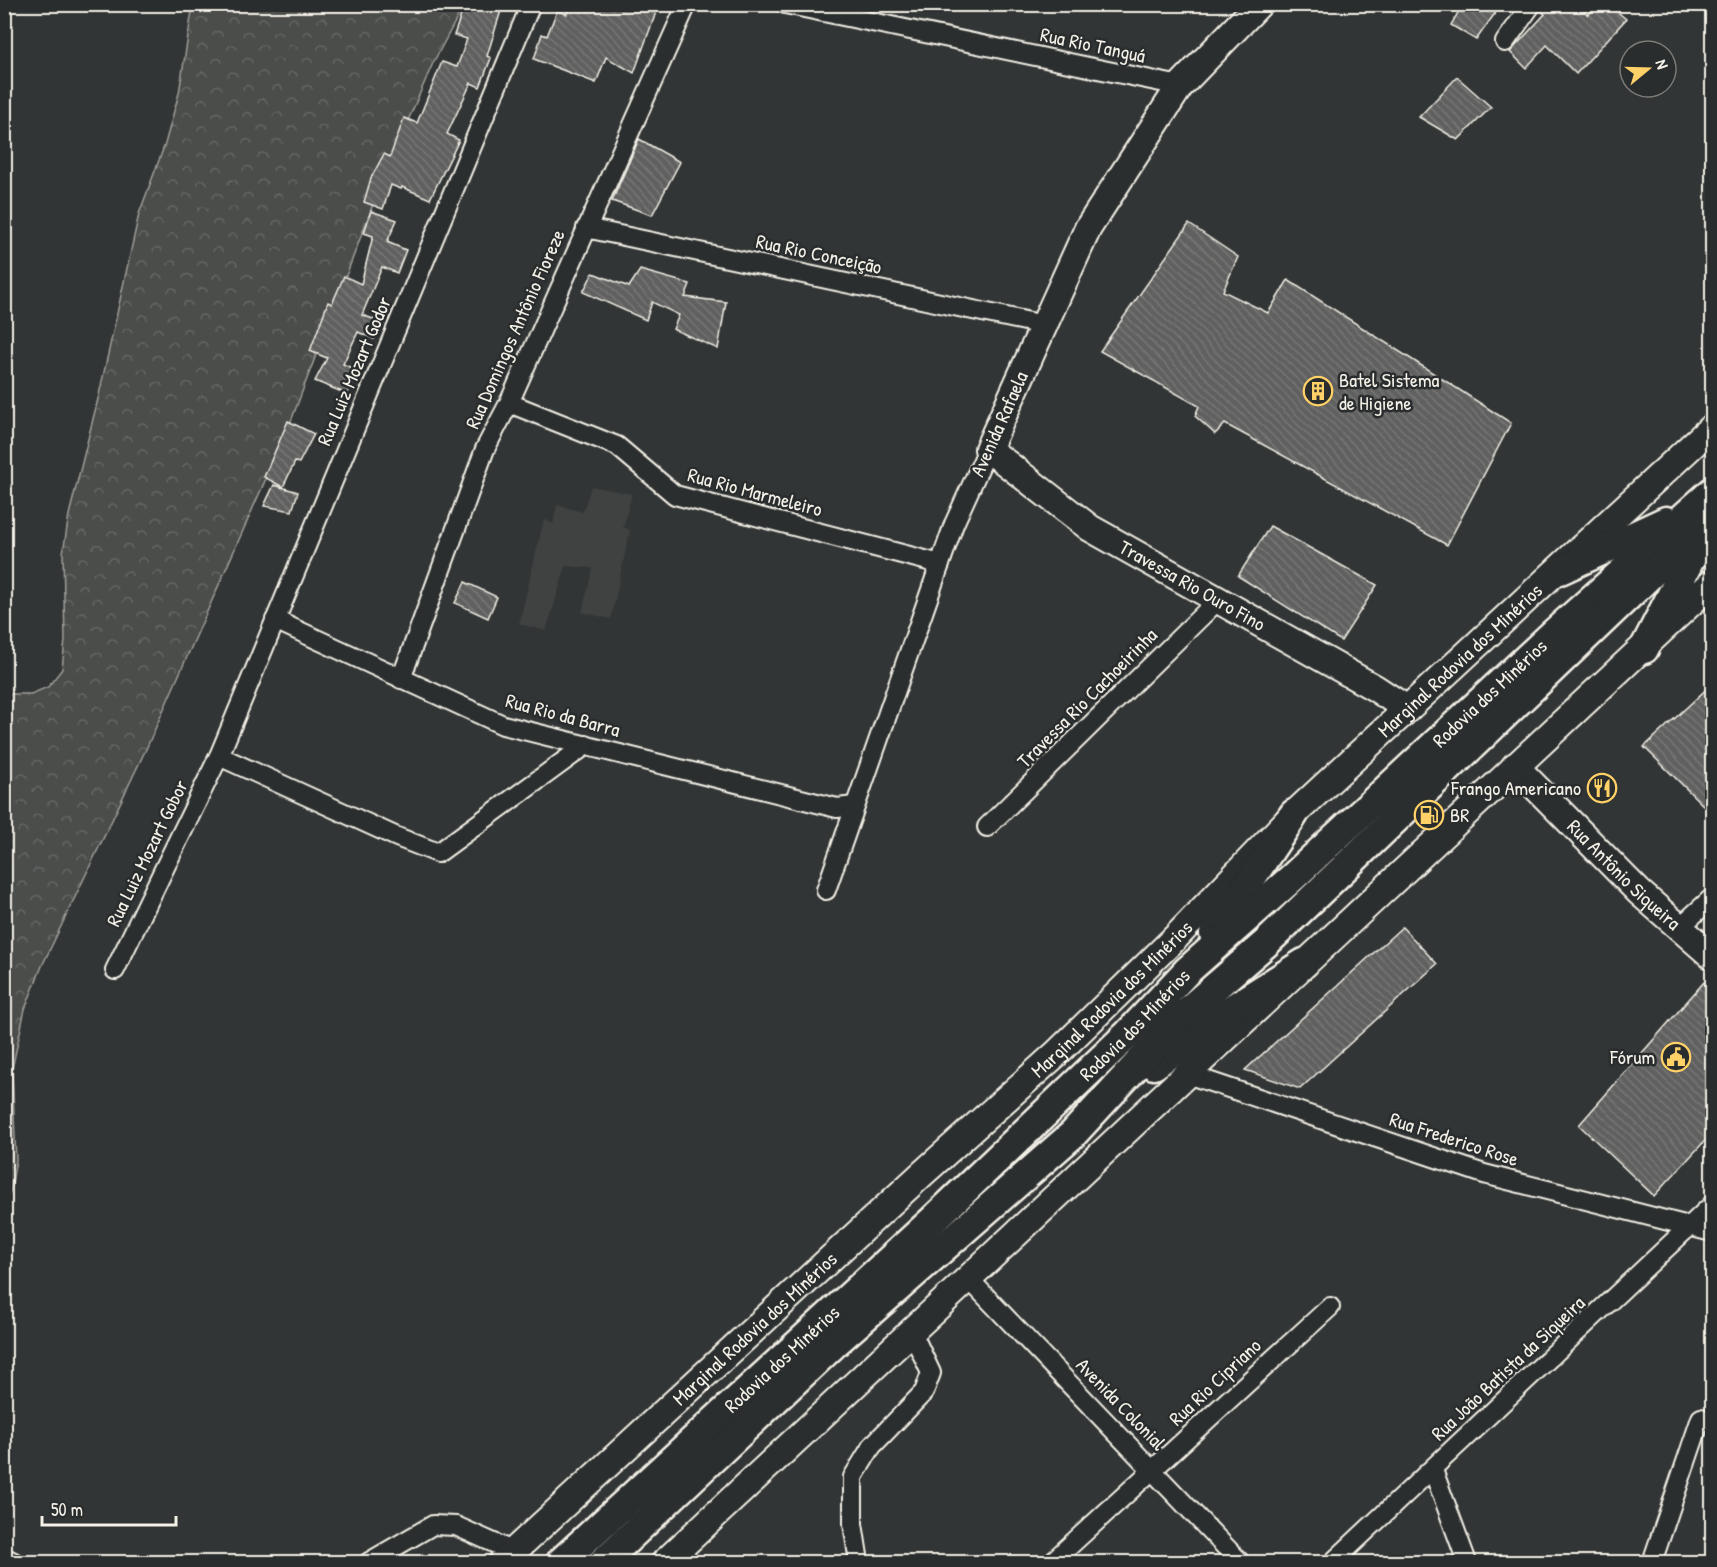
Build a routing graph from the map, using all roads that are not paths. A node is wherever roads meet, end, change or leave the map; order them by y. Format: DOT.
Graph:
graph roads {
  1 [pos="531,4"];
  2 [pos="687,4"];
  3 [pos="785,4"];
  4 [pos="1259,4"];
  5 [pos="1533,4"];
  6 [pos="1505,42"];
  7 [pos="1180,86"];
  8 [pos="586,228"];
  9 [pos="1044,325"];
  10 [pos="509,403"];
  11 [pos="1713,427"];
  12 [pos="988,449"];
  13 [pos="1708,508"];
  14 [pos="940,564"];
  15 [pos="1560,570"];
  16 [pos="1713,583"];
  17 [pos="1218,600"];
  18 [pos="275,620"];
  19 [pos="1644,649"];
  20 [pos="402,679"];
  21 [pos="1407,709"];
  22 [pos="586,745"];
  23 [pos="219,756"];
  24 [pos="1515,766"];
  25 [pos="855,806"];
  26 [pos="1294,814"];
  27 [pos="987,827"];
  28 [pos="826,890"];
  29 [pos="1713,898"];
  30 [pos="1680,927"];
  31 [pos="1713,956"];
  32 [pos="1304,963"];
  33 [pos="1192,968"];
  34 [pos="115,970"];
  35 [pos="1187,1074"];
  36 [pos="1094,1113"];
  37 [pos="1713,1205"];
  38 [pos="1690,1226"];
  39 [pos="1713,1233"];
  40 [pos="968,1278"];
  41 [pos="1330,1307"];
  42 [pos="912,1332"];
  43 [pos="1701,1418"];
  44 [pos="1153,1470"];
  45 [pos="1433,1470"];
  46 [pos="4,1557"];
  47 [pos="508,1557"];
  48 [pos="14,1563"];
  49 [pos="369,1563"];
  50 [pos="561,1563"];
  51 [pos="603,1563"];
  52 [pos="665,1563"];
  53 [pos="858,1563"];
  54 [pos="1052,1563"];
  55 [pos="1240,1563"];
  56 [pos="1333,1563"];
  57 [pos="1467,1563"];
  58 [pos="1652,1563"];
  1 -- 18 [label="street, Rua Luiz Mozart Godor"];
  2 -- 8 [label="street, Rua Domingos Antônio Fioreze"];
  3 -- 7 [label="street, Rua Rio Tanguá"];
  4 -- 7 [label="main road, Avenida Rafaela"];
  5 -- 6 [label="street"];
  7 -- 9 [label="main road, Avenida Rafaela"];
  8 -- 9 [label="street, Rua Rio Conceição"];
  8 -- 10 [label="street, Rua Domingos Antônio Fioreze"];
  9 -- 12 [label="main road, Avenida Rafaela"];
  10 -- 14 [label="street, Rua Rio Marmeleiro"];
  10 -- 20 [label="street, Rua Domingos Antônio Fioreze"];
  11 -- 15 [label="main road, Marginal Rodovia dos Minérios"];
  12 -- 14 [label="street, Avenida Rafaela"];
  12 -- 17 [label="main road, Travessa Rio Ouro Fino"];
  13 -- 15 [label="main road"];
  13 -- 19 [label="main road"];
  13 -- 33 [label="main road, Rodovia dos Minérios"];
  13 -- 36 [label="main road, Rodovia dos Minérios"];
  14 -- 25 [label="street, Avenida Rafaela"];
  15 -- 21 [label="main road, Marginal Rodovia dos Minérios"];
  16 -- 19 [label="main road"];
  17 -- 21 [label="main road, Travessa Rio Ouro Fino"];
  17 -- 27 [label="street, Travessa Rio Cachoeirinha"];
  18 -- 20 [label="street, Rua Rio da Barra"];
  18 -- 23 [label="street, Rua Luiz Mozart Godor"];
  19 -- 24 [label="main road"];
  20 -- 22 [label="street, Rua Rio da Barra"];
  21 -- 26 [label="main road, Marginal Rodovia dos Minérios"];
  22 -- 23 [label="street"];
  22 -- 25 [label="street, Rua Rio da Barra"];
  23 -- 34 [label="street, Rua Luiz Mozart Gobor"];
  24 -- 30 [label="main road, Rua Antônio Siqueira"];
  24 -- 32 [label="main road"];
  25 -- 28 [label="street, Avenida Rafaela"];
  26 -- 33 [label="main road"];
  26 -- 47 [label="main road, Marginal Rodovia dos Minérios"];
  29 -- 30 [label="street"];
  30 -- 31 [label="main road, Rua Antônio Siqueira"];
  32 -- 35 [label="main road"];
  32 -- 36 [label="main road"];
  33 -- 50 [label="main road, Rodovia dos Minérios"];
  35 -- 38 [label="street, Rua Frederico Rose"];
  35 -- 40 [label="main road"];
  36 -- 51 [label="main road, Rodovia dos Minérios"];
  37 -- 38 [label="street, Rua João Batista da Siqueira"];
  38 -- 39 [label="street, Rua Frederico Rose"];
  38 -- 45 [label="street, Rua João Batista da Siqueira"];
  40 -- 42 [label="main road"];
  40 -- 44 [label="street, Avenida Colonial"];
  41 -- 44 [label="street, Rua Rio Cipriano"];
  42 -- 52 [label="main road"];
  42 -- 53 [label="street"];
  43 -- 58 [label="street"];
  44 -- 54 [label="street, Rua Rio Cipriano"];
  44 -- 55 [label="street, Avenida Colonial"];
  45 -- 56 [label="street, Rua João Batista da Siqueira"];
  45 -- 57 [label="street"];
  46 -- 48 [label="street"];
  47 -- 49 [label="street"];
}
